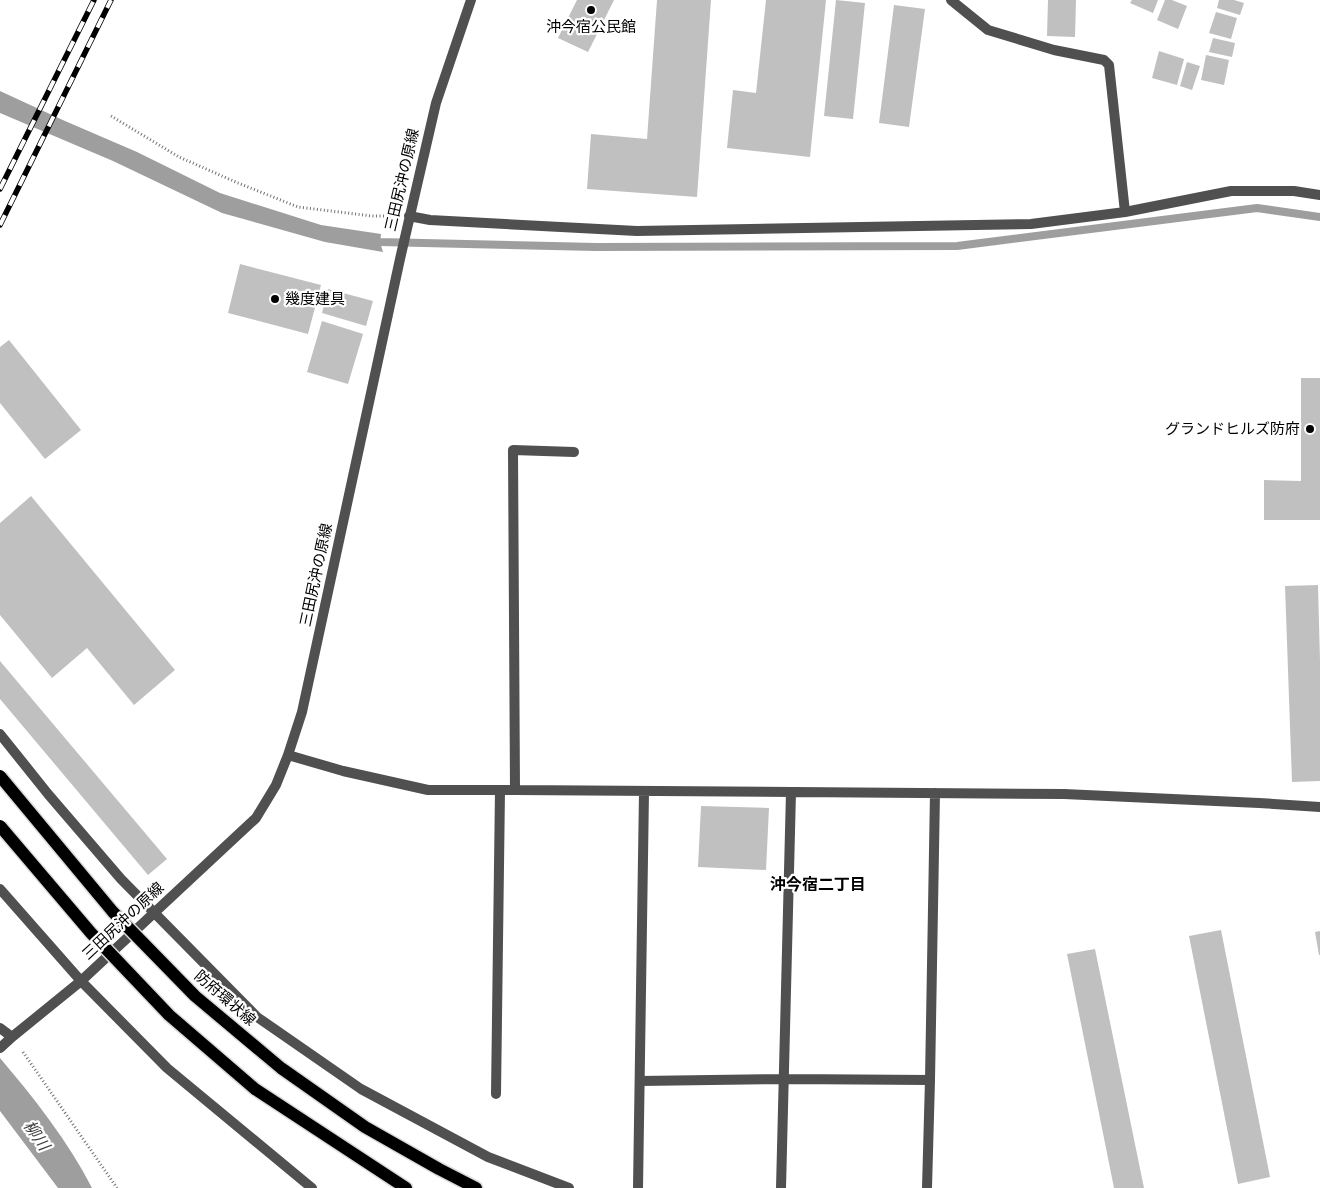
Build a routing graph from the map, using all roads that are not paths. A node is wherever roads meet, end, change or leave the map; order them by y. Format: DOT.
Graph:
graph roads {
  1 [pos="471,0"];
  2 [pos="951,0"];
  3 [pos="1320,195"];
  4 [pos="1125,212"];
  5 [pos="409,216"];
  6 [pos="574,452"];
  7 [pos="0,734"];
  8 [pos="288,755"];
  9 [pos="0,776"];
  10 [pos="500,790"];
  11 [pos="514,790"];
  12 [pos="644,792"];
  13 [pos="791,792"];
  14 [pos="935,793"];
  15 [pos="1320,807"];
  16 [pos="0,826"];
  17 [pos="0,890"];
  18 [pos="154,913"];
  19 [pos="81,981"];
  20 [pos="0,1028"];
  21 [pos="12,1038"];
  22 [pos="0,1048"];
  23 [pos="785,1079"];
  24 [pos="930,1080"];
  25 [pos="640,1081"];
  26 [pos="496,1094"];
  27 [pos="312,1188"];
  28 [pos="406,1188"];
  29 [pos="476,1188"];
  30 [pos="569,1188"];
  31 [pos="638,1188"];
  32 [pos="781,1188"];
  33 [pos="927,1188"];
  1 -- 5 [label="street, 三田尻沖の原線"];
  2 -- 4 [label="street"];
  3 -- 4 [label="street"];
  4 -- 5 [label="street"];
  5 -- 8 [label="street, 三田尻沖の原線"];
  6 -- 11 [label="street"];
  7 -- 18 [label="street"];
  8 -- 10 [label="street"];
  8 -- 18 [label="street, 三田尻沖の原線"];
  9 -- 29 [label="main road, 防府環状線, bridge"];
  10 -- 11 [label="street"];
  10 -- 26 [label="street"];
  11 -- 12 [label="street"];
  12 -- 13 [label="street"];
  12 -- 25 [label="street"];
  13 -- 14 [label="street"];
  13 -- 23 [label="street"];
  14 -- 15 [label="street"];
  14 -- 24 [label="street"];
  16 -- 28 [label="main road, bridge"];
  17 -- 19 [label="street"];
  18 -- 19 [label="street, 三田尻沖の原線"];
  18 -- 30 [label="street"];
  19 -- 21 [label="street, 三田尻沖の原線"];
  19 -- 27 [label="street"];
  20 -- 21 [label="street"];
  21 -- 22 [label="street, 三田尻沖の原線"];
  23 -- 24 [label="street"];
  23 -- 25 [label="street"];
  23 -- 32 [label="street"];
  24 -- 33 [label="street"];
  25 -- 31 [label="street"];
}
